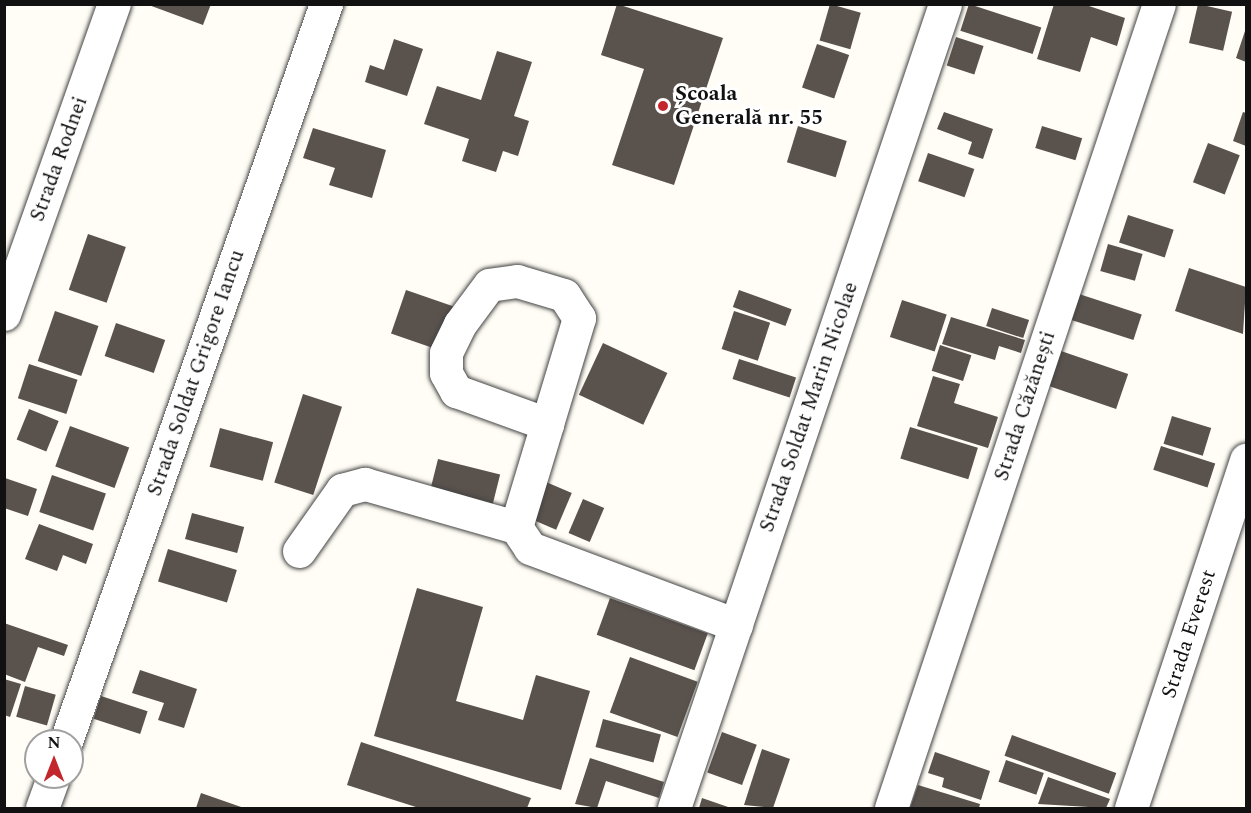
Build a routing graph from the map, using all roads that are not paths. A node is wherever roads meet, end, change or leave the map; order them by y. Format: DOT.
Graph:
graph roads {
  1 [pos="114,4"];
  2 [pos="326,4"];
  3 [pos="945,4"];
  4 [pos="1159,4"];
  5 [pos="4,314"];
  6 [pos="547,424"];
  7 [pos="1246,460"];
  8 [pos="516,527"];
  9 [pos="299,551"];
  10 [pos="736,625"];
  11 [pos="70,729"];
  12 [pos="49,789"];
  13 [pos="42,808"];
  14 [pos="674,808"];
  15 [pos="891,808"];
  16 [pos="1131,808"];
  1 -- 5 [label="street, Strada Rodnei"];
  2 -- 11 [label="street, Strada Soldat Grigore Iancu"];
  3 -- 10 [label="street, Strada Soldat Marin Nicolae"];
  4 -- 15 [label="street, Strada Căzănești"];
  6 -- 6 [label="street"];
  6 -- 8 [label="street"];
  7 -- 16 [label="street, Strada Everest"];
  8 -- 9 [label="street"];
  8 -- 10 [label="street"];
  10 -- 14 [label="street, Strada Soldat Marin Nicolae"];
  12 -- 13 [label="street"];
}
